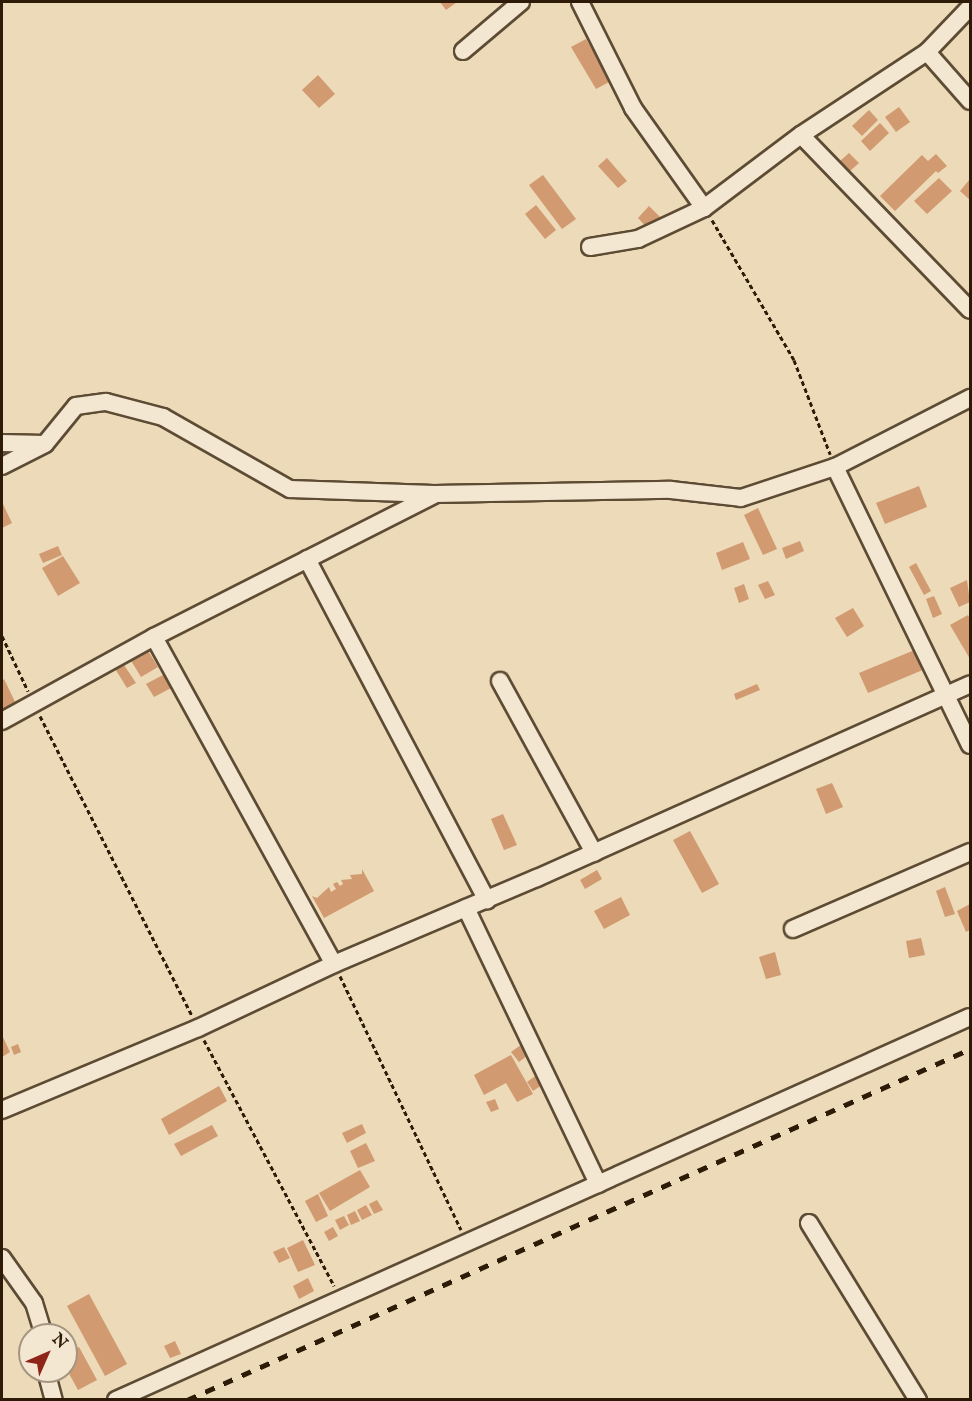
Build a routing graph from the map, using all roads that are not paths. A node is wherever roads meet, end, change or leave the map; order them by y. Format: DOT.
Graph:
graph roads {
  1 [pos="521,2"];
  2 [pos="580,2"];
  3 [pos="970,7"];
  4 [pos="463,51"];
  5 [pos="927,52"];
  6 [pos="970,101"];
  7 [pos="801,135"];
  8 [pos="704,208"];
  9 [pos="590,247"];
  10 [pos="970,310"];
  11 [pos="970,398"];
  12 [pos="2,442"];
  13 [pos="45,444"];
  14 [pos="2,466"];
  15 [pos="835,467"];
  16 [pos="434,494"];
  17 [pos="307,559"];
  18 [pos="154,637"];
  19 [pos="500,681"];
  20 [pos="970,684"];
  21 [pos="945,696"];
  22 [pos="2,721"];
  23 [pos="970,745"];
  24 [pos="970,852"];
  25 [pos="594,853"];
  26 [pos="487,900"];
  27 [pos="466,908"];
  28 [pos="793,929"];
  29 [pos="334,964"];
  30 [pos="970,1017"];
  31 [pos="2,1110"];
  32 [pos="598,1184"];
  33 [pos="809,1223"];
  34 [pos="2,1258"];
  35 [pos="40,1323"];
  36 [pos="49,1383"];
  37 [pos="54,1400"];
  38 [pos="116,1400"];
  39 [pos="918,1400"];
  1 -- 4 [label="street"];
  2 -- 8 [label="street"];
  3 -- 5 [label="street"];
  5 -- 6 [label="street"];
  5 -- 7 [label="street"];
  7 -- 8 [label="street"];
  7 -- 10 [label="street"];
  8 -- 9 [label="street"];
  11 -- 15 [label="street"];
  12 -- 13 [label="street"];
  13 -- 14 [label="street"];
  13 -- 16 [label="street"];
  15 -- 16 [label="street"];
  15 -- 21 [label="street"];
  16 -- 17 [label="street"];
  17 -- 18 [label="street"];
  17 -- 26 [label="street"];
  18 -- 22 [label="street"];
  18 -- 29 [label="street"];
  19 -- 25 [label="street"];
  20 -- 21 [label="street"];
  21 -- 23 [label="street"];
  21 -- 25 [label="street"];
  24 -- 28 [label="street"];
  25 -- 26 [label="street"];
  26 -- 27 [label="street"];
  27 -- 29 [label="street"];
  27 -- 32 [label="street"];
  29 -- 31 [label="street"];
  30 -- 32 [label="street"];
  32 -- 38 [label="street"];
  33 -- 39 [label="street"];
  34 -- 35 [label="street"];
  36 -- 37 [label="street"];
}
